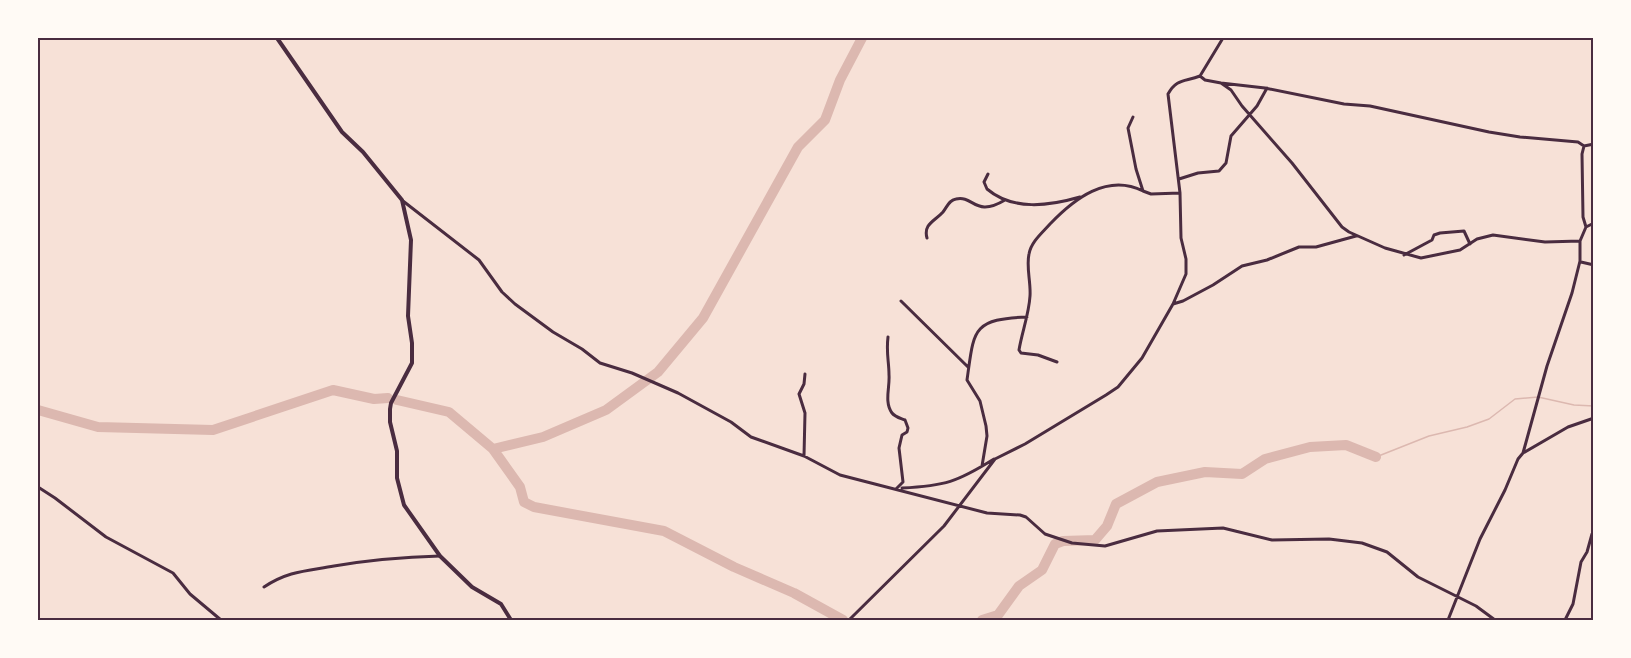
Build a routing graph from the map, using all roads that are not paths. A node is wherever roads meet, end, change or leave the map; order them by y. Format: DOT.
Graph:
graph roads {
  1 [pos="277,38"];
  2 [pos="1223,38"];
  3 [pos="1200,76"];
  4 [pos="1221,83"];
  5 [pos="1267,88"];
  6 [pos="1250,116"];
  7 [pos="1133,117"];
  8 [pos="1593,144"];
  9 [pos="1584,146"];
  10 [pos="988,174"];
  11 [pos="1178,179"];
  12 [pos="1143,191"];
  13 [pos="1180,193"];
  14 [pos="1081,197"];
  15 [pos="402,200"];
  16 [pos="1005,200"];
  17 [pos="1593,223"];
  18 [pos="1586,227"];
  19 [pos="1358,236"];
  20 [pos="927,238"];
  21 [pos="1580,241"];
  22 [pos="1470,244"];
  23 [pos="1404,255"];
  24 [pos="1580,261"];
  25 [pos="1593,265"];
  26 [pos="901,301"];
  27 [pos="1173,304"];
  28 [pos="1027,317"];
  29 [pos="888,337"];
  30 [pos="1058,362"];
  31 [pos="969,368"];
  32 [pos="805,374"];
  33 [pos="1593,418"];
  34 [pos="1523,453"];
  35 [pos="804,456"];
  36 [pos="995,459"];
  37 [pos="982,466"];
  38 [pos="38,487"];
  39 [pos="897,489"];
  40 [pos="960,507"];
  41 [pos="1592,534"];
  42 [pos="440,556"];
  43 [pos="264,587"];
  44 [pos="1456,596"];
  45 [pos="850,619"];
  46 [pos="221,621"];
  47 [pos="511,621"];
  48 [pos="1448,621"];
  49 [pos="1495,621"];
  50 [pos="1565,621"];
  1 -- 15 [label="street"];
  2 -- 3 [label="street"];
  3 -- 4 [label="street"];
  3 -- 11 [label="street"];
  4 -- 5 [label="street"];
  4 -- 6 [label="street"];
  5 -- 6 [label="street"];
  5 -- 9 [label="street"];
  6 -- 11 [label="street"];
  6 -- 19 [label="street"];
  7 -- 12 [label="street"];
  8 -- 9 [label="street"];
  9 -- 18 [label="street"];
  10 -- 16 [label="street"];
  11 -- 13 [label="street"];
  12 -- 13 [label="street"];
  12 -- 14 [label="street"];
  13 -- 27 [label="street"];
  14 -- 16 [label="street"];
  14 -- 28 [label="street"];
  15 -- 35 [label="street"];
  15 -- 42 [label="street"];
  16 -- 20 [label="street"];
  17 -- 18 [label="street"];
  18 -- 21 [label="street"];
  19 -- 23 [label="street"];
  19 -- 27 [label="street"];
  21 -- 22 [label="street"];
  21 -- 24 [label="street"];
  22 -- 23 [label="street"];
  22 -- 23 [label="street"];
  24 -- 25 [label="street"];
  24 -- 34 [label="street"];
  26 -- 31 [label="street"];
  27 -- 36 [label="street"];
  28 -- 30 [label="street"];
  28 -- 31 [label="street"];
  29 -- 39 [label="street"];
  31 -- 37 [label="street"];
  32 -- 35 [label="street"];
  33 -- 34 [label="street"];
  34 -- 44 [label="street"];
  35 -- 39 [label="street"];
  36 -- 37 [label="street"];
  36 -- 40 [label="street"];
  37 -- 39 [label="street"];
  38 -- 46 [label="street"];
  39 -- 40 [label="street"];
  40 -- 44 [label="street"];
  40 -- 45 [label="street"];
  41 -- 50 [label="street"];
  42 -- 43 [label="street"];
  42 -- 47 [label="street"];
  44 -- 48 [label="street"];
  44 -- 49 [label="street"];
}
